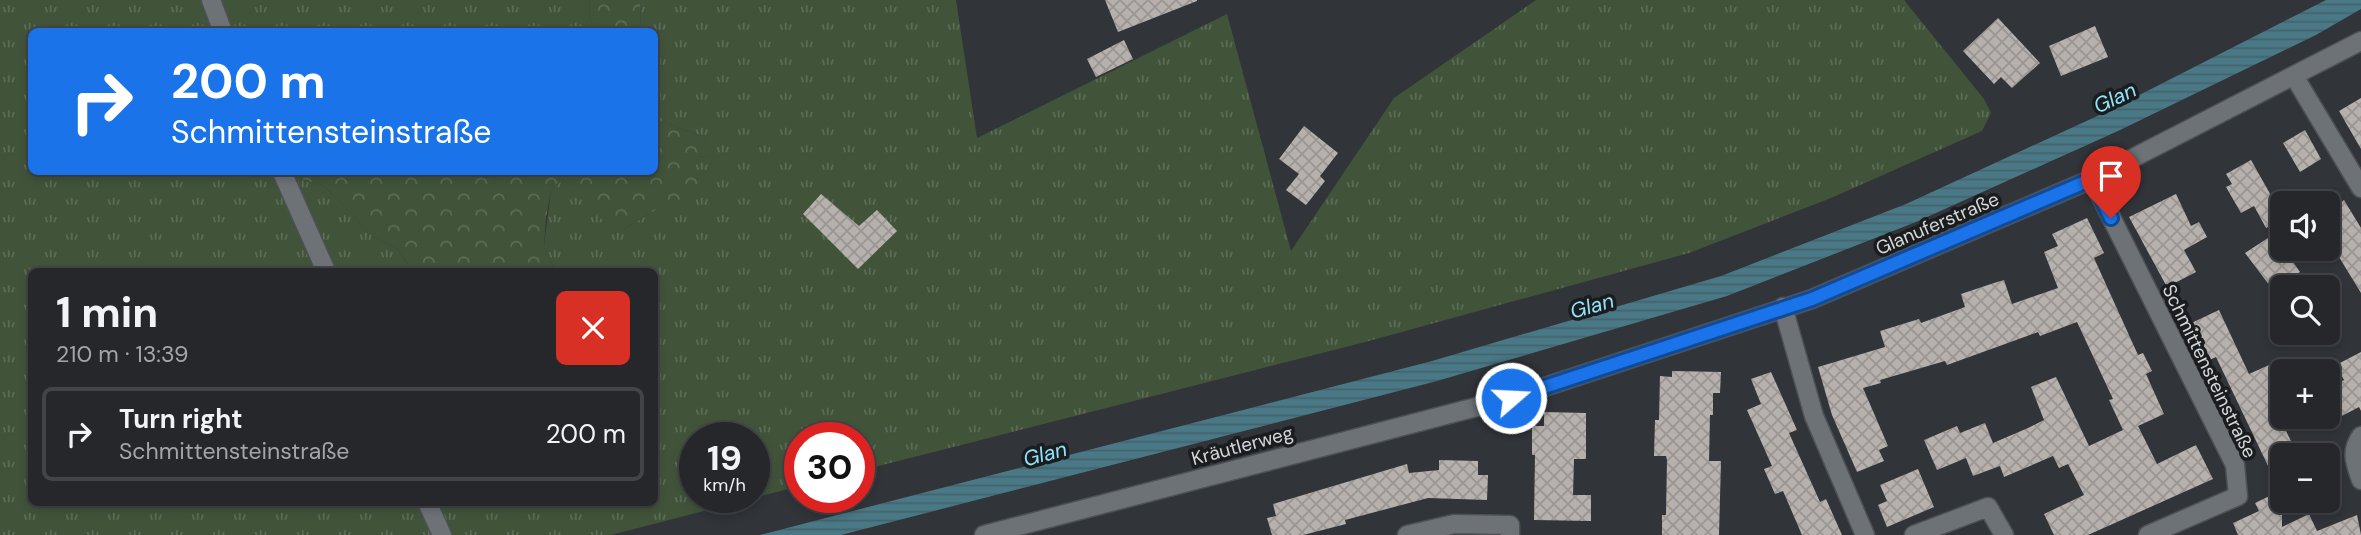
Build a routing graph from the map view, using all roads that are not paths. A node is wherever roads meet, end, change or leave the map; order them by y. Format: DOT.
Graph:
graph roads {
  1 [pos="211,0"];
  2 [pos="222,28"];
  3 [pos="2361,41"];
  4 [pos="2294,76"];
  5 [pos="283,175"];
  6 [pos="2092,179"];
  7 [pos="2361,188"];
  8 [pos="325,268"];
  9 [pos="1783,307"];
  10 [pos="1511,398"];
  11 [pos="2361,436"];
  12 [pos="2361,480"];
  13 [pos="429,506"];
  14 [pos="1510,530"];
  15 [pos="442,535"];
  16 [pos="984,535"];
  17 [pos="1407,535"];
  18 [pos="1865,535"];
  19 [pos="1914,535"];
  20 [pos="2004,535"];
  21 [pos="2148,535"];
  1 -- 2 [label="street"];
  3 -- 4 [label="street, Glanuferstraße"];
  4 -- 6 [label="street, Glanuferstraße"];
  4 -- 7 [label="street"];
  5 -- 8 [label="street"];
  6 -- 9 [label="street, Glanuferstraße"];
  6 -- 21 [label="street, Schmittensteinstraße"];
  9 -- 10 [label="street, Glanuferstraße"];
  9 -- 18 [label="street"];
  10 -- 16 [label="street, Kräutlerweg"];
  11 -- 12 [label="street"];
  13 -- 15 [label="street"];
  14 -- 17 [label="street"];
  19 -- 20 [label="street"];
}
